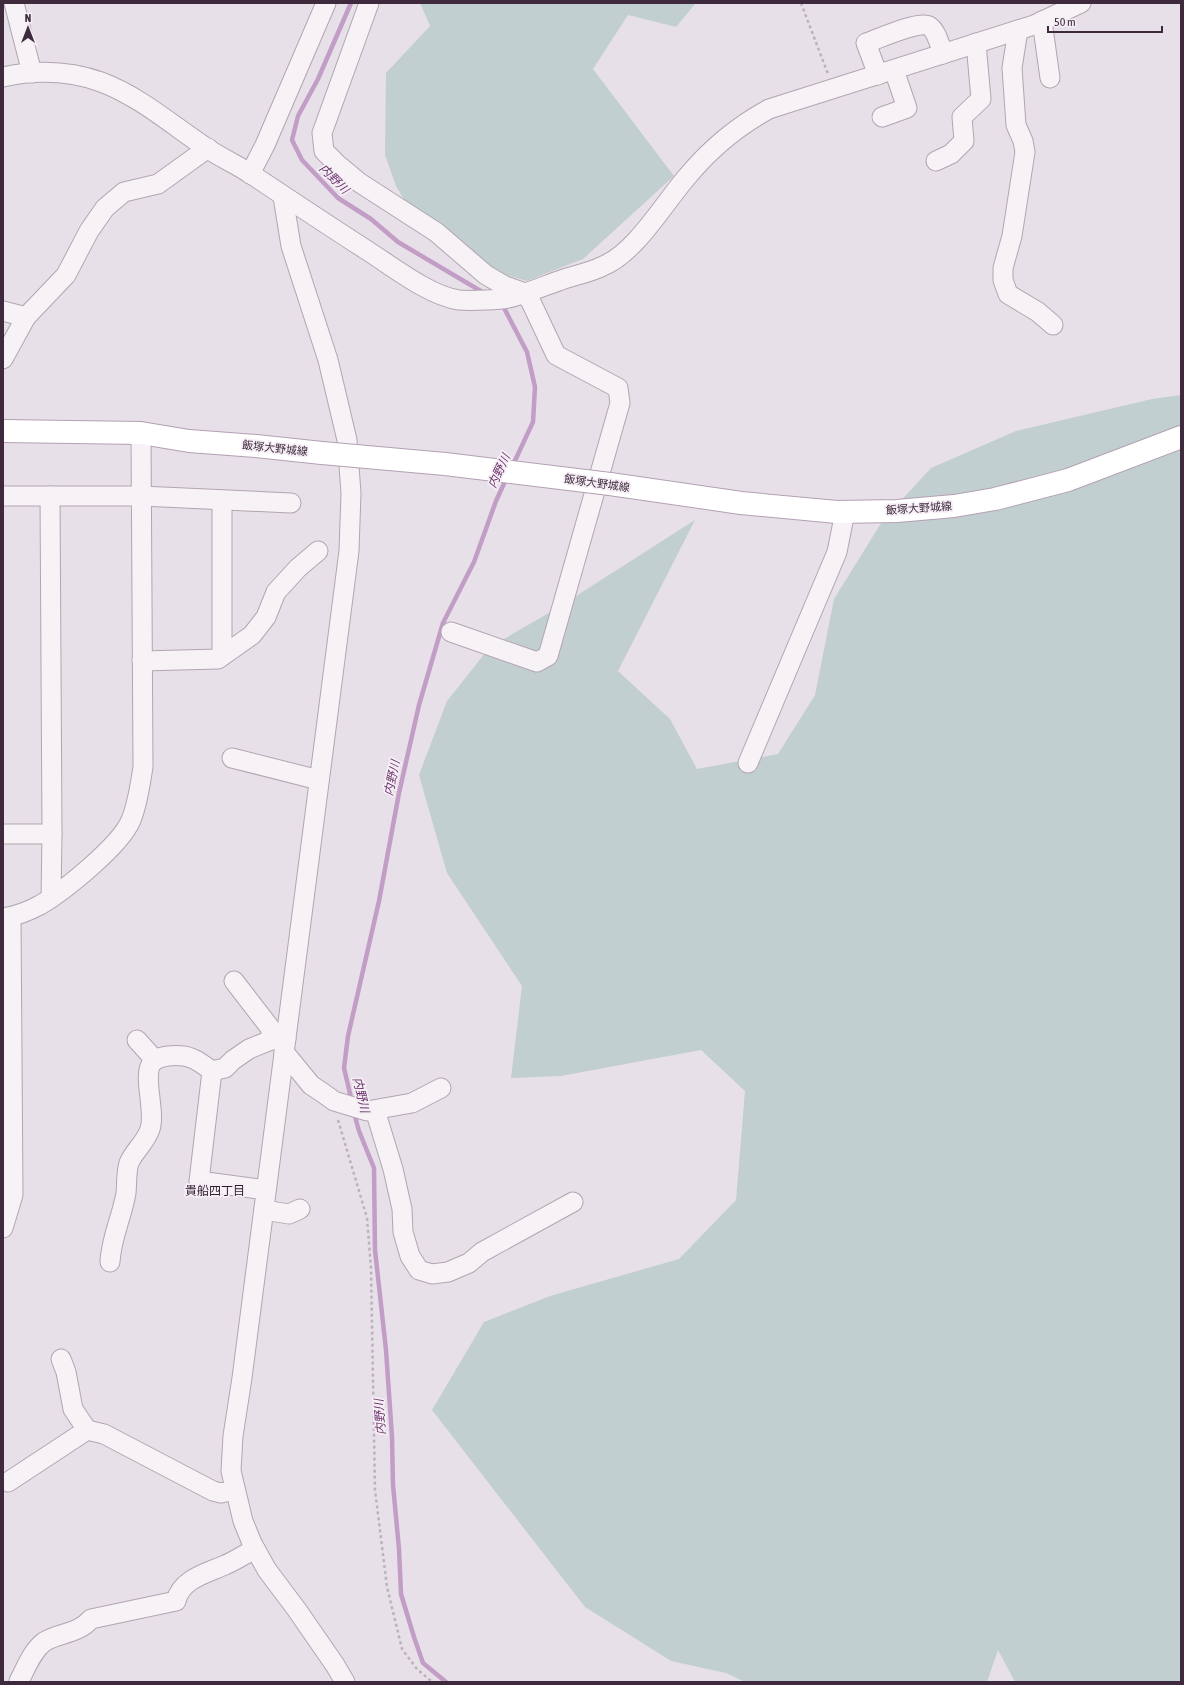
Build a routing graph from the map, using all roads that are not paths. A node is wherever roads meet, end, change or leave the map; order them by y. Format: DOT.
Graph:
graph roads {
  1 [pos="14,3"];
  2 [pos="326,3"];
  3 [pos="368,3"];
  4 [pos="1069,5"];
  5 [pos="1042,21"];
  6 [pos="1018,30"];
  7 [pos="976,43"];
  8 [pos="943,54"];
  9 [pos="886,72"];
  10 [pos="32,73"];
  11 [pos="3,78"];
  12 [pos="1050,78"];
  13 [pos="882,117"];
  14 [pos="208,148"];
  15 [pos="936,160"];
  16 [pos="250,174"];
  17 [pos="283,197"];
  18 [pos="518,296"];
  19 [pos="3,310"];
  20 [pos="26,317"];
  21 [pos="1053,325"];
  22 [pos="3,359"];
  23 [pos="3,431"];
  24 [pos="141,433"];
  25 [pos="1181,437"];
  26 [pos="3,496"];
  27 [pos="50,496"];
  28 [pos="142,496"];
  29 [pos="222,500"];
  30 [pos="291,503"];
  31 [pos="845,512"];
  32 [pos="318,551"];
  33 [pos="451,632"];
  34 [pos="222,656"];
  35 [pos="142,661"];
  36 [pos="232,758"];
  37 [pos="748,763"];
  38 [pos="319,780"];
  39 [pos="3,834"];
  40 [pos="52,834"];
  41 [pos="51,898"];
  42 [pos="7,917"];
  43 [pos="234,981"];
  44 [pos="137,1040"];
  45 [pos="280,1044"];
  46 [pos="155,1060"];
  47 [pos="212,1071"];
  48 [pos="441,1088"];
  49 [pos="371,1110"];
  50 [pos="266,1190"];
  51 [pos="7,1200"];
  52 [pos="573,1202"];
  53 [pos="300,1209"];
  54 [pos="264,1210"];
  55 [pos="3,1228"];
  56 [pos="110,1262"];
  57 [pos="61,1359"];
  58 [pos="87,1430"];
  59 [pos="8,1482"];
  60 [pos="235,1490"];
  61 [pos="255,1549"];
  62 [pos="19,1681"];
  63 [pos="345,1682"];
  1 -- 10 [label="street"];
  2 -- 16 [label="street"];
  3 -- 18 [label="street"];
  4 -- 5 [label="street"];
  5 -- 6 [label="street"];
  5 -- 12 [label="street"];
  6 -- 7 [label="street"];
  6 -- 21 [label="street"];
  7 -- 8 [label="street"];
  7 -- 15 [label="street"];
  8 -- 9 [label="street"];
  8 -- 9 [label="street"];
  9 -- 13 [label="street"];
  9 -- 18 [label="street"];
  10 -- 11 [label="street"];
  10 -- 14 [label="street"];
  14 -- 16 [label="street"];
  14 -- 20 [label="street"];
  16 -- 17 [label="street"];
  17 -- 18 [label="street"];
  17 -- 38 [label="street"];
  18 -- 33 [label="street"];
  19 -- 20 [label="street"];
  20 -- 22 [label="street"];
  23 -- 24 [label="main road, 飯塚大野城線"];
  24 -- 28 [label="street"];
  24 -- 31 [label="main road, 飯塚大野城線, bridge"];
  25 -- 31 [label="main road, 飯塚大野城線"];
  26 -- 27 [label="street"];
  27 -- 28 [label="street"];
  27 -- 40 [label="street"];
  28 -- 29 [label="street"];
  28 -- 35 [label="street"];
  29 -- 30 [label="street"];
  29 -- 34 [label="street"];
  31 -- 37 [label="street"];
  32 -- 34 [label="street"];
  34 -- 35 [label="street"];
  35 -- 41 [label="street"];
  36 -- 38 [label="street"];
  38 -- 45 [label="street"];
  39 -- 40 [label="street"];
  40 -- 41 [label="street"];
  41 -- 42 [label="street"];
  42 -- 51 [label="street"];
  43 -- 45 [label="street"];
  44 -- 46 [label="street"];
  45 -- 47 [label="street"];
  45 -- 49 [label="street"];
  45 -- 50 [label="street"];
  46 -- 47 [label="street"];
  46 -- 56 [label="street"];
  47 -- 50 [label="street"];
  48 -- 49 [label="street"];
  49 -- 52 [label="street"];
  50 -- 54 [label="street"];
  51 -- 55 [label="street"];
  53 -- 54 [label="street"];
  54 -- 60 [label="street"];
  57 -- 58 [label="street"];
  58 -- 59 [label="street"];
  58 -- 60 [label="street"];
  60 -- 61 [label="street"];
  61 -- 62 [label="street"];
  61 -- 63 [label="street"];
}
